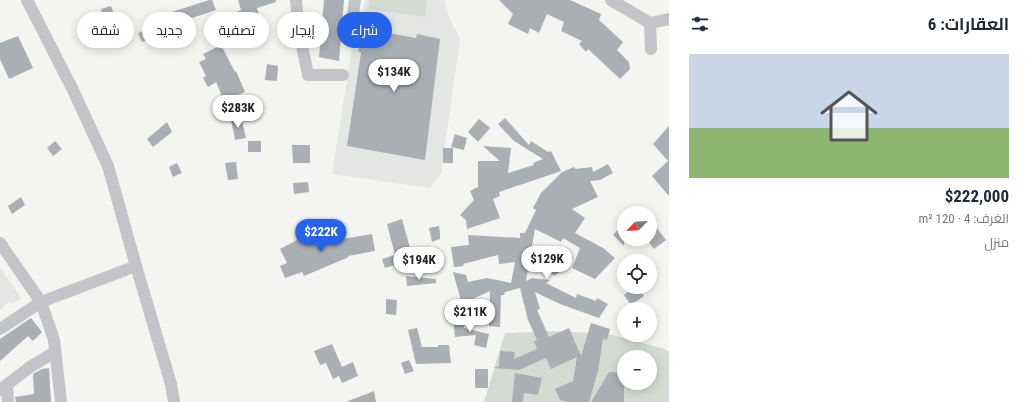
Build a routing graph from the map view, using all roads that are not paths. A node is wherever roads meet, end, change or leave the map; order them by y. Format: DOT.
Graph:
graph roads {
  1 [pos="27,0"];
  2 [pos="296,0"];
  3 [pos="355,0"];
  4 [pos="611,0"];
  5 [pos="353,12"];
  6 [pos="669,19"];
  7 [pos="650,23"];
  8 [pos="651,49"];
  9 [pos="342,75"];
  10 [pos="0,243"];
  11 [pos="136,266"];
  12 [pos="41,302"];
  13 [pos="0,329"];
  14 [pos="55,352"];
  15 [pos="3,388"];
  16 [pos="8,402"];
  17 [pos="61,402"];
  18 [pos="174,402"];
  1 -- 11 [label="street"];
  2 -- 9 [label="street"];
  3 -- 5 [label="street"];
  4 -- 7 [label="street"];
  6 -- 7 [label="street"];
  7 -- 8 [label="street"];
  10 -- 12 [label="street"];
  11 -- 12 [label="street"];
  11 -- 18 [label="street"];
  12 -- 13 [label="street"];
  12 -- 14 [label="street"];
  14 -- 15 [label="street"];
  14 -- 17 [label="street"];
  15 -- 16 [label="street"];
}
